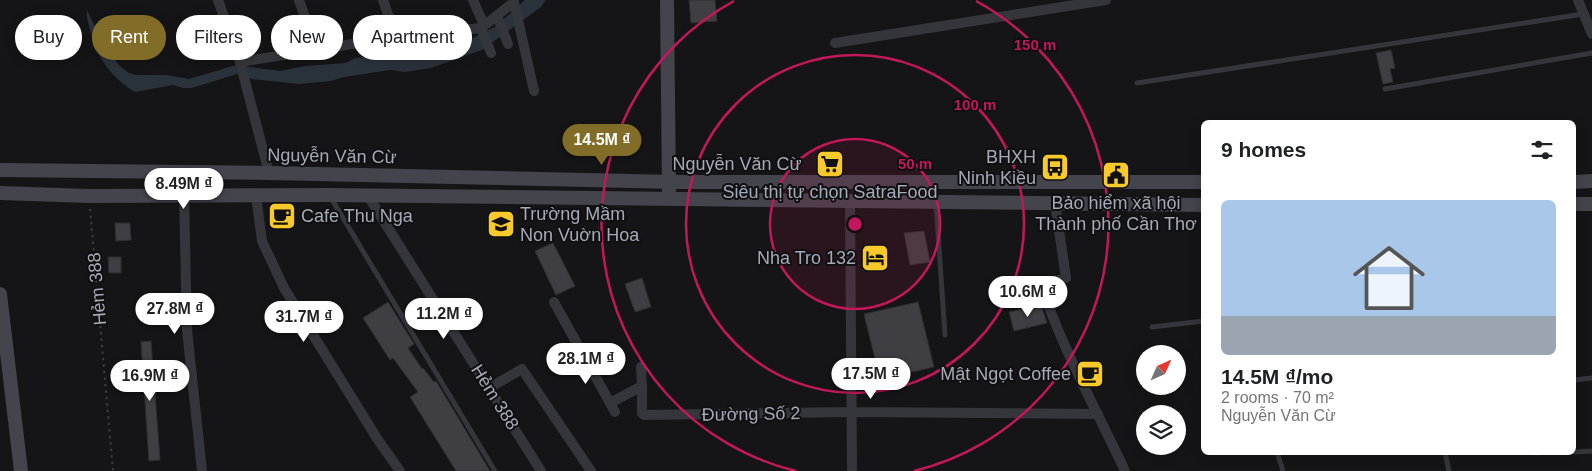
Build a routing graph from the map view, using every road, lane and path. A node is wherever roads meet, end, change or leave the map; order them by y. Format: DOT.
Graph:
graph roads {
  1 [pos="218,0"];
  2 [pos="299,0"];
  3 [pos="383,0"];
  4 [pos="473,0"];
  5 [pos="667,0"];
  6 [pos="1106,0"];
  7 [pos="1578,0"];
  8 [pos="515,3"];
  9 [pos="1584,14"];
  10 [pos="304,15"];
  11 [pos="388,15"];
  12 [pos="498,18"];
  13 [pos="482,28"];
  14 [pos="472,29"];
  15 [pos="1592,34"];
  16 [pos="506,40"];
  17 [pos="835,43"];
  18 [pos="490,50"];
  19 [pos="1592,53"];
  20 [pos="271,57"];
  21 [pos="240,62"];
  22 [pos="1137,83"];
  23 [pos="1385,89"];
  24 [pos="534,91"];
  25 [pos="0,170"];
  26 [pos="269,173"];
  27 [pos="1592,181"];
  28 [pos="669,182"];
  29 [pos="1201,182"];
  30 [pos="1576,182"];
  31 [pos="0,193"];
  32 [pos="329,195"];
  33 [pos="89,196"];
  34 [pos="184,196"];
  35 [pos="256,196"];
  36 [pos="368,196"];
  37 [pos="669,199"];
  38 [pos="850,201"];
  39 [pos="936,202"];
  40 [pos="1055,203"];
  41 [pos="1576,204"];
  42 [pos="1592,204"];
  43 [pos="1201,205"];
  44 [pos="0,294"];
  45 [pos="554,302"];
  46 [pos="1201,321"];
  47 [pos="1152,327"];
  48 [pos="945,335"];
  49 [pos="641,367"];
  50 [pos="1592,378"];
  51 [pos="1576,380"];
  52 [pos="642,386"];
  53 [pos="489,388"];
  54 [pos="852,412"];
  55 [pos="1098,414"];
  56 [pos="1592,451"];
  57 [pos="1576,452"];
  58 [pos="1277,455"];
  59 [pos="1446,455"];
  60 [pos="22,471"];
  61 [pos="113,471"];
  62 [pos="202,471"];
  63 [pos="400,471"];
  64 [pos="495,471"];
  65 [pos="541,471"];
  66 [pos="591,471"];
  67 [pos="852,471"];
  68 [pos="1125,471"];
  69 [pos="1283,471"];
  70 [pos="1449,471"];
  1 -- 21 [label="street"];
  2 -- 10 [label="street"];
  3 -- 11 [label="street"];
  4 -- 13 [label="street"];
  5 -- 28 [label="main road"];
  6 -- 17 [label="street"];
  7 -- 9 [label="street"];
  8 -- 12 [label="street"];
  8 -- 24 [label="street"];
  9 -- 15 [label="street"];
  9 -- 22 [label="lane"];
  12 -- 13 [label="street"];
  12 -- 16 [label="street"];
  13 -- 14 [label="street"];
  13 -- 18 [label="street"];
  19 -- 23 [label="lane"];
  20 -- 21 [label="street"];
  21 -- 26 [label="street"];
  25 -- 26 [label="main road, Nguyễn Văn Cừ"];
  26 -- 28 [label="main road, Nguyễn Văn Cừ"];
  27 -- 30 [label="main road"];
  28 -- 29 [label="main road, Nguyễn Văn Cừ"];
  28 -- 37 [label="main road"];
  31 -- 33 [label="main road"];
  32 -- 35 [label="main road"];
  32 -- 36 [label="main road"];
  32 -- 64 [label="lane"];
  33 -- 34 [label="main road"];
  33 -- 61 [label="path, Hẻm 388"];
  34 -- 35 [label="main road"];
  34 -- 62 [label="street"];
  35 -- 63 [label="street"];
  36 -- 37 [label="main road"];
  36 -- 53 [label="street, Hẻm 388"];
  37 -- 38 [label="main road"];
  38 -- 39 [label="main road"];
  38 -- 54 [label="street"];
  39 -- 40 [label="main road"];
  39 -- 48 [label="lane"];
  40 -- 43 [label="main road"];
  40 -- 55 [label="street"];
  41 -- 42 [label="main road"];
  44 -- 60 [label="main road"];
  45 -- 52 [label="street"];
  46 -- 47 [label="lane"];
  49 -- 52 [label="street"];
  50 -- 51 [label="lane"];
  52 -- 54 [label="street, Đường Số 2"];
  53 -- 65 [label="street, Hẻm 388"];
  53 -- 66 [label="street"];
  54 -- 55 [label="street, Đường Số 2"];
  54 -- 67 [label="street"];
  55 -- 68 [label="street"];
  56 -- 57 [label="lane"];
  58 -- 69 [label="lane"];
  59 -- 70 [label="lane"];
}
